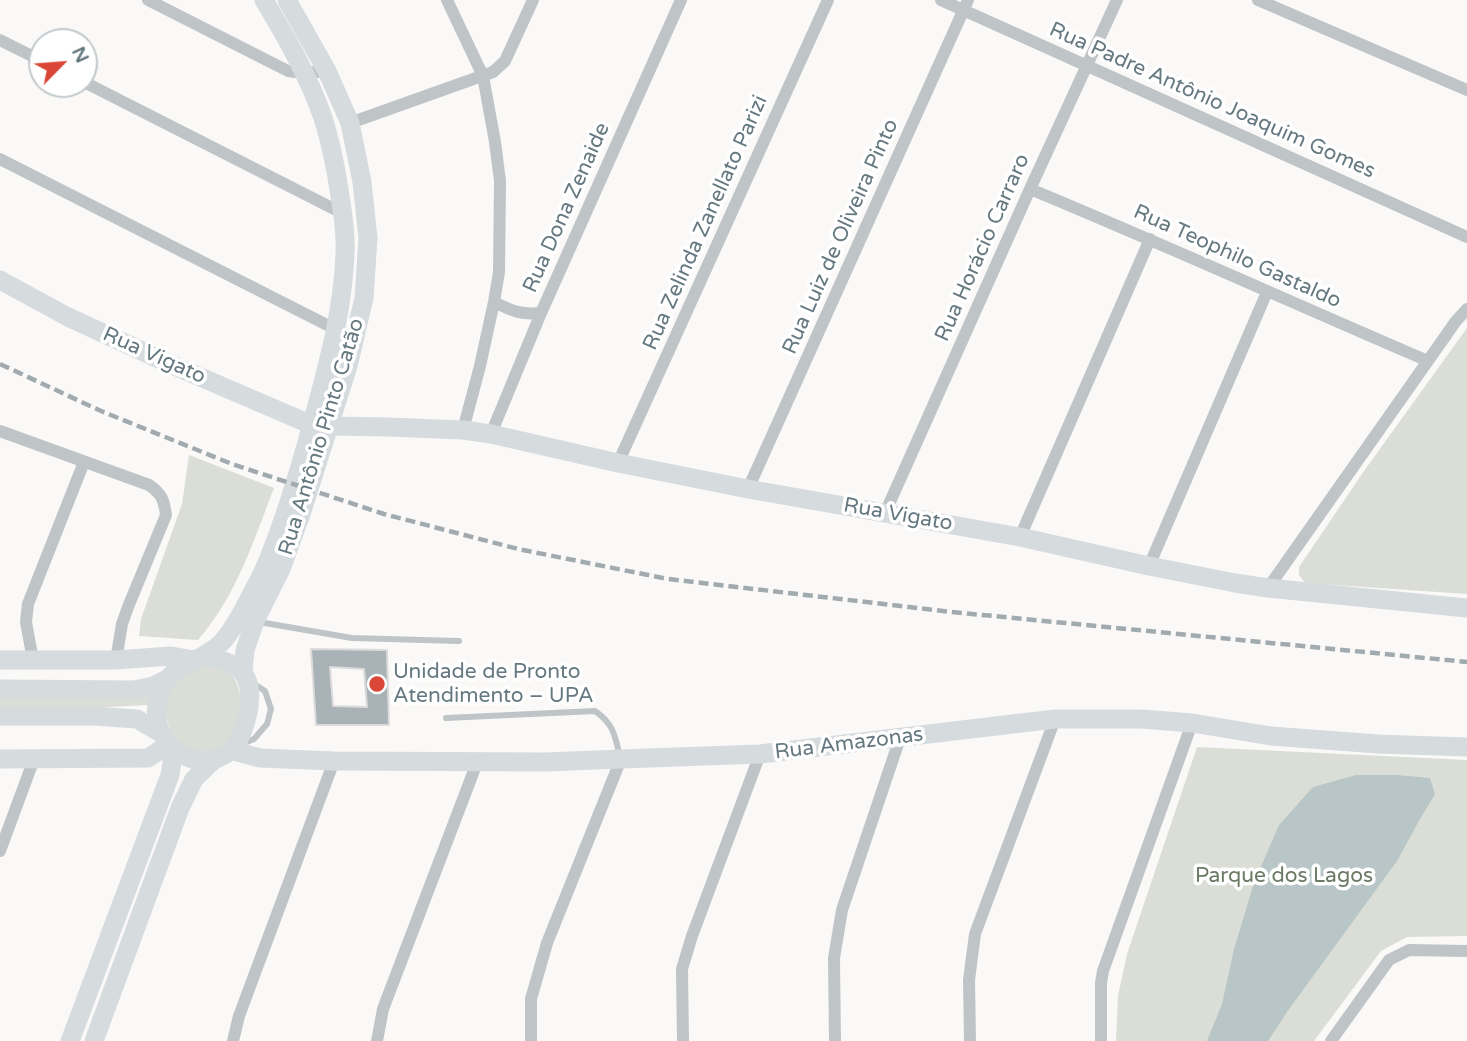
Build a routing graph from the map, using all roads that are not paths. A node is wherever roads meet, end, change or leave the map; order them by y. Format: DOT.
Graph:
graph roads {
  1 [pos="148,0"];
  2 [pos="264,0"];
  3 [pos="287,0"];
  4 [pos="447,0"];
  5 [pos="533,0"];
  6 [pos="681,0"];
  7 [pos="828,0"];
  8 [pos="941,0"];
  9 [pos="1117,0"];
  10 [pos="1258,0"];
  11 [pos="966,5"];
  12 [pos="0,40"];
  13 [pos="28,54"];
  14 [pos="1087,66"];
  15 [pos="327,71"];
  16 [pos="303,72"];
  17 [pos="483,76"];
  18 [pos="98,89"];
  19 [pos="1467,90"];
  20 [pos="350,123"];
  21 [pos="0,159"];
  22 [pos="1030,189"];
  23 [pos="342,213"];
  24 [pos="1467,237"];
  25 [pos="1150,239"];
  26 [pos="0,280"];
  27 [pos="1267,292"];
  28 [pos="494,302"];
  29 [pos="1467,309"];
  30 [pos="541,313"];
  31 [pos="335,329"];
  32 [pos="1428,361"];
  33 [pos="321,426"];
  34 [pos="463,430"];
  35 [pos="0,431"];
  36 [pos="491,434"];
  37 [pos="85,462"];
  38 [pos="618,463"];
  39 [pos="748,489"];
  40 [pos="294,511"];
  41 [pos="885,513"];
  42 [pos="1020,537"];
  43 [pos="1149,566"];
  44 [pos="1268,588"];
  45 [pos="1467,607"];
  46 [pos="255,621"];
  47 [pos="459,641"];
  48 [pos="152,657"];
  49 [pos="198,659"];
  50 [pos="0,660"];
  51 [pos="33,660"];
  52 [pos="116,660"];
  53 [pos="171,675"];
  54 [pos="244,676"];
  55 [pos="0,689"];
  56 [pos="0,716"];
  57 [pos="446,718"];
  58 [pos="1055,719"];
  59 [pos="1192,723"];
  60 [pos="900,738"];
  61 [pos="168,742"];
  62 [pos="1467,747"];
  63 [pos="227,752"];
  64 [pos="760,754"];
  65 [pos="0,759"];
  66 [pos="34,759"];
  67 [pos="478,760"];
  68 [pos="621,760"];
  69 [pos="334,761"];
  70 [pos="0,851"];
  71 [pos="1467,951"];
  72 [pos="70,1041"];
  73 [pos="94,1041"];
  74 [pos="233,1041"];
  75 [pos="377,1041"];
  76 [pos="531,1041"];
  77 [pos="682,1041"];
  78 [pos="835,1041"];
  79 [pos="970,1041"];
  80 [pos="1101,1041"];
  81 [pos="1331,1041"];
  1 -- 16 [label="street"];
  2 -- 16 [label="street, Rua Antônio Pinto Catão"];
  3 -- 15 [label="street, Rua Antônio Pinto Catão"];
  4 -- 17 [label="street"];
  5 -- 17 [label="street"];
  6 -- 30 [label="street, Rua Dona Zenaide"];
  7 -- 38 [label="street, Rua Zelinda Zanellato Parizi"];
  8 -- 11 [label="street, Rua Padre Antônio Joaquim Gomes"];
  9 -- 14 [label="street, Rua Horácio Carraro"];
  10 -- 19 [label="street"];
  11 -- 14 [label="street, Rua Padre Antônio Joaquim Gomes"];
  11 -- 39 [label="street, Rua Luiz de Oliveira Pinto"];
  12 -- 13 [label="street"];
  14 -- 22 [label="street, Rua Horácio Carraro"];
  14 -- 24 [label="street, Rua Padre Antônio Joaquim Gomes"];
  15 -- 16 [label="street"];
  15 -- 20 [label="street, Rua Antônio Pinto Catão"];
  16 -- 23 [label="street, Rua Antônio Pinto Catão"];
  17 -- 20 [label="street"];
  17 -- 28 [label="street"];
  18 -- 23 [label="street"];
  20 -- 33 [label="street, Rua Antônio Pinto Catão"];
  21 -- 31 [label="street"];
  22 -- 25 [label="street, Rua Teophilo Gastaldo"];
  22 -- 41 [label="street, Rua Horácio Carraro"];
  23 -- 31 [label="street, Rua Antônio Pinto Catão"];
  25 -- 27 [label="street, Rua Teophilo Gastaldo"];
  25 -- 42 [label="street"];
  26 -- 33 [label="street, Rua Vigato"];
  27 -- 32 [label="street, Rua Teophilo Gastaldo"];
  27 -- 43 [label="street"];
  28 -- 30 [label="street"];
  28 -- 34 [label="street"];
  29 -- 32 [label="street"];
  30 -- 36 [label="street, Rua Dona Zenaide"];
  31 -- 33 [label="street, Rua Antônio Pinto Catão"];
  32 -- 44 [label="street"];
  33 -- 34 [label="street, Rua Vigato"];
  33 -- 40 [label="street, Rua Antônio Pinto Catão"];
  34 -- 36 [label="street, Rua Vigato"];
  35 -- 37 [label="street"];
  36 -- 38 [label="street, Rua Vigato"];
  37 -- 51 [label="street"];
  37 -- 52 [label="street"];
  38 -- 39 [label="street, Rua Vigato"];
  39 -- 41 [label="street, Rua Vigato"];
  40 -- 46 [label="street, Rua Antônio Pinto Catão"];
  40 -- 49 [label="street, Rua Antônio Pinto Catão"];
  41 -- 42 [label="street, Rua Vigato"];
  42 -- 43 [label="street, Rua Vigato"];
  43 -- 44 [label="street, Rua Vigato"];
  44 -- 45 [label="street, Rua Vigato"];
  46 -- 47 [label="lane"];
  46 -- 54 [label="street, Rua Antônio Pinto Catão"];
  48 -- 49 [label="street"];
  48 -- 52 [label="street"];
  48 -- 53 [label="street"];
  49 -- 53 [label="street"];
  49 -- 54 [label="street"];
  50 -- 51 [label="street"];
  51 -- 52 [label="street"];
  53 -- 55 [label="street"];
  53 -- 61 [label="street"];
  54 -- 63 [label="street"];
  56 -- 61 [label="street"];
  57 -- 68 [label="lane"];
  58 -- 59 [label="street, Rua Amazonas"];
  58 -- 60 [label="street, Rua Amazonas"];
  58 -- 79 [label="street"];
  59 -- 62 [label="street, Rua Amazonas"];
  59 -- 80 [label="street"];
  60 -- 64 [label="street, Rua Amazonas"];
  60 -- 78 [label="street"];
  61 -- 63 [label="street"];
  61 -- 66 [label="street"];
  61 -- 72 [label="street"];
  63 -- 69 [label="street, Rua Amazonas"];
  63 -- 73 [label="street"];
  64 -- 68 [label="street, Rua Amazonas"];
  64 -- 77 [label="street"];
  65 -- 66 [label="street"];
  66 -- 70 [label="street"];
  67 -- 68 [label="street, Rua Amazonas"];
  67 -- 69 [label="street, Rua Amazonas"];
  67 -- 75 [label="street"];
  68 -- 76 [label="street"];
  69 -- 74 [label="street"];
  71 -- 81 [label="street"];
}
